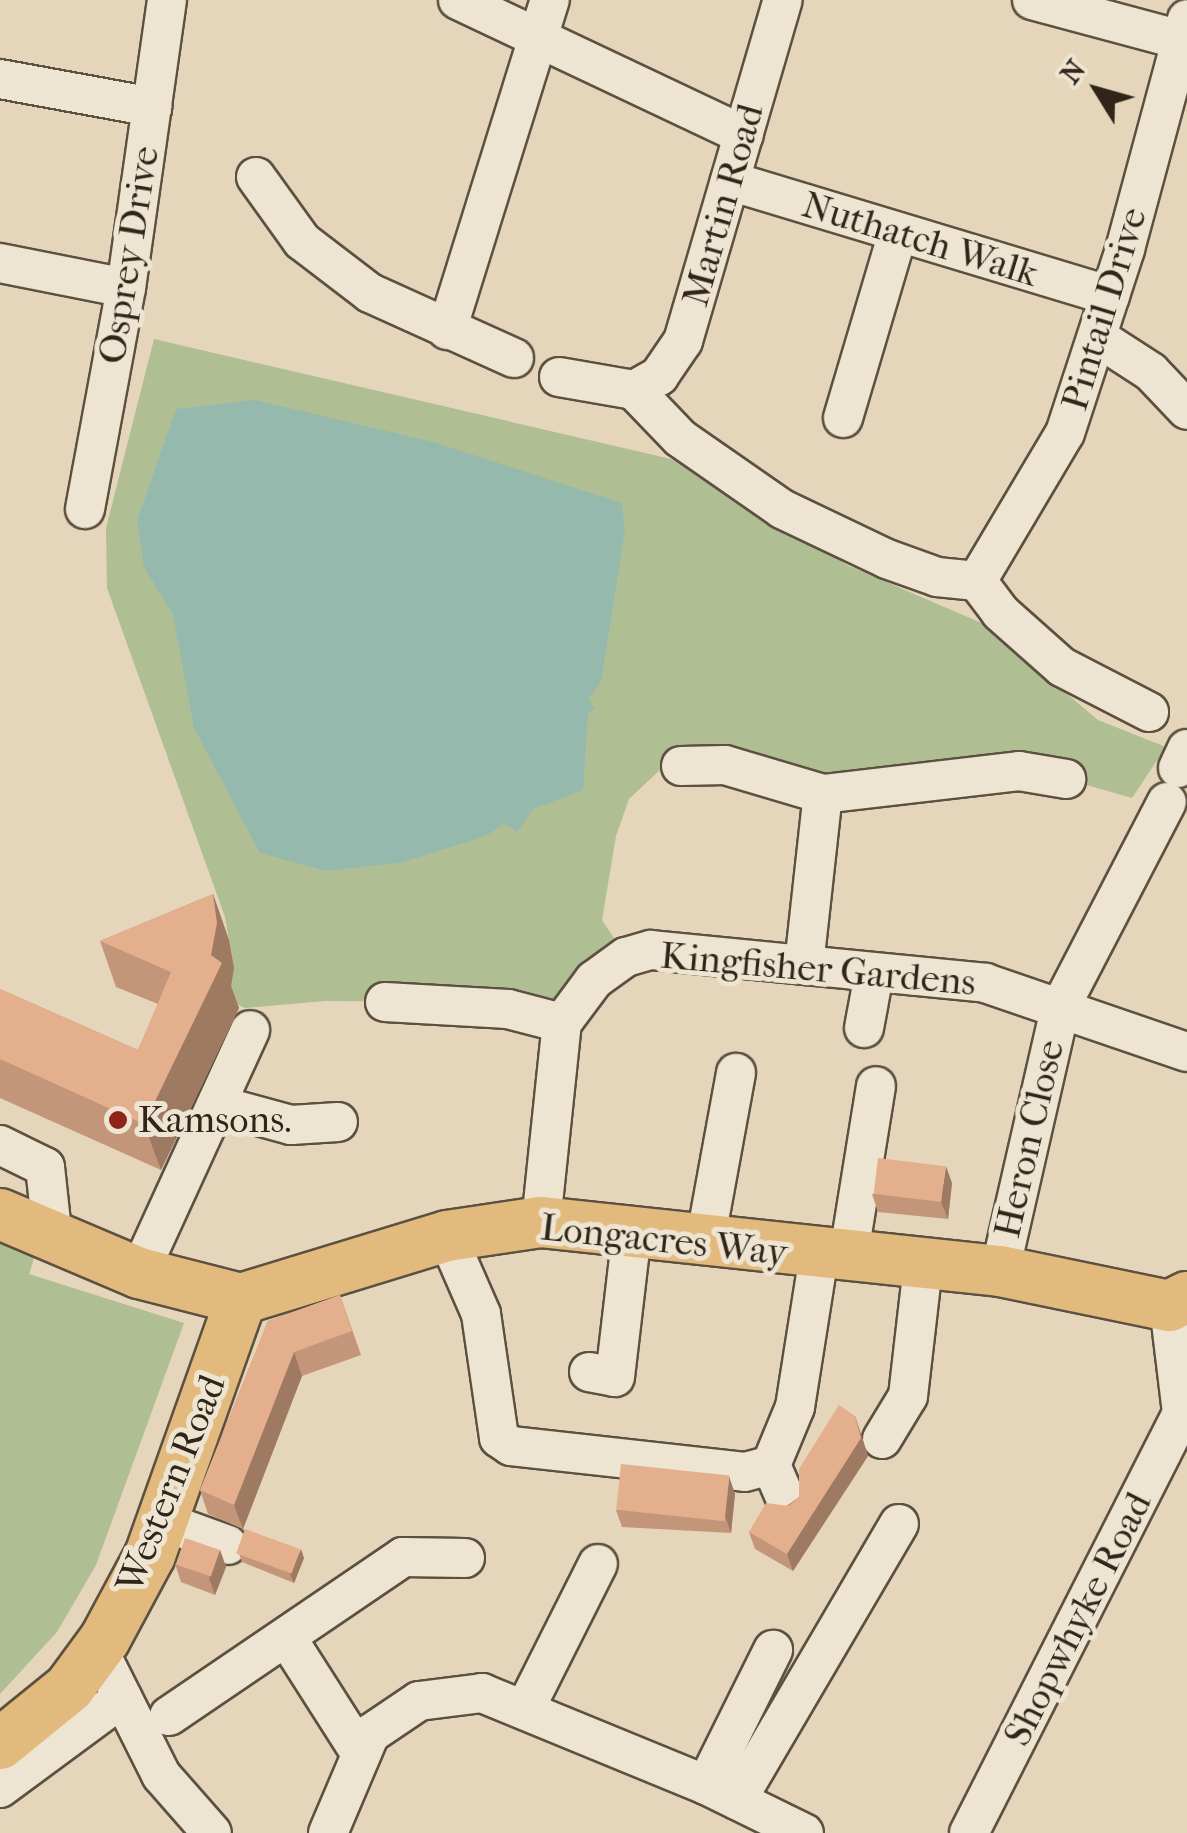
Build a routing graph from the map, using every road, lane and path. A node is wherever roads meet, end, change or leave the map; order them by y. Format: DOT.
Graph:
graph roads {
  1 [pos="167,0"];
  2 [pos="458,0"];
  3 [pos="550,0"];
  4 [pos="783,0"];
  5 [pos="1032,0"];
  6 [pos="1184,30"];
  7 [pos="538,38"];
  8 [pos="0,78"];
  9 [pos="152,107"];
  10 [pos="744,135"];
  11 [pos="256,177"];
  12 [pos="730,181"];
  13 [pos="898,232"];
  14 [pos="0,263"];
  15 [pos="126,288"];
  16 [pos="1110,296"];
  17 [pos="447,330"];
  18 [pos="1096,337"];
  19 [pos="514,358"];
  20 [pos="559,377"];
  21 [pos="634,390"];
  22 [pos="1184,401"];
  23 [pos="843,418"];
  24 [pos="85,508"];
  25 [pos="977,581"];
  26 [pos="1149,712"];
  27 [pos="681,766"];
  28 [pos="1177,773"];
  29 [pos="1066,779"];
  30 [pos="823,794"];
  31 [pos="804,965"];
  32 [pos="874,974"];
  33 [pos="386,1002"];
  34 [pos="1060,1008"];
  35 [pos="562,1024"];
  36 [pos="864,1028"];
  37 [pos="250,1030"];
  38 [pos="1187,1052"];
  39 [pos="736,1073"];
  40 [pos="876,1086"];
  41 [pos="218,1105"];
  42 [pos="338,1122"];
  43 [pos="0,1145"];
  44 [pos="0,1214"];
  45 [pos="541,1222"];
  46 [pos="632,1233"];
  47 [pos="447,1236"];
  48 [pos="53,1241"];
  49 [pos="704,1242"];
  50 [pos="834,1257"];
  51 [pos="923,1267"];
  52 [pos="1000,1271"];
  53 [pos="139,1273"];
  54 [pos="242,1298"];
  55 [pos="1178,1301"];
  56 [pos="589,1372"];
  57 [pos="882,1439"];
  58 [pos="770,1464"];
  59 [pos="787,1502"];
  60 [pos="162,1522"];
  61 [pos="899,1524"];
  62 [pos="228,1545"];
  63 [pos="465,1558"];
  64 [pos="598,1564"];
  65 [pos="287,1638"];
  66 [pos="98,1649"];
  67 [pos="773,1650"];
  68 [pos="122,1698"];
  69 [pos="526,1707"];
  70 [pos="169,1716"];
  71 [pos="0,1744"];
  72 [pos="359,1751"];
  73 [pos="0,1788"];
  74 [pos="722,1792"];
  75 [pos="212,1833"];
  76 [pos="328,1833"];
  77 [pos="804,1833"];
  78 [pos="969,1833"];
  1 -- 9 [label="street, Osprey Drive"];
  2 -- 7 [label="street"];
  3 -- 7 [label="street"];
  4 -- 10 [label="street, Martin Road"];
  5 -- 6 [label="street"];
  6 -- 16 [label="street, Pintail Drive"];
  7 -- 10 [label="street"];
  7 -- 17 [label="street"];
  8 -- 9 [label="street"];
  9 -- 15 [label="street, Osprey Drive"];
  10 -- 12 [label="street, Martin Road"];
  11 -- 17 [label="street"];
  12 -- 13 [label="street, Nuthatch Walk"];
  12 -- 21 [label="street, Martin Road"];
  13 -- 16 [label="street, Nuthatch Walk"];
  13 -- 23 [label="street"];
  14 -- 15 [label="street"];
  15 -- 24 [label="street, Osprey Drive"];
  16 -- 18 [label="street, Pintail Drive"];
  17 -- 19 [label="street"];
  18 -- 22 [label="street"];
  18 -- 25 [label="street, Pintail Drive"];
  20 -- 21 [label="street"];
  21 -- 25 [label="street"];
  25 -- 26 [label="street"];
  27 -- 30 [label="street"];
  28 -- 34 [label="street, Heron Close"];
  29 -- 30 [label="street"];
  30 -- 31 [label="street"];
  31 -- 32 [label="street, Kingfisher Gardens"];
  31 -- 35 [label="street, Kingfisher Gardens"];
  32 -- 34 [label="street, Kingfisher Gardens"];
  32 -- 36 [label="street"];
  33 -- 35 [label="street"];
  34 -- 38 [label="street, Heron Close"];
  34 -- 52 [label="street, Heron Close"];
  35 -- 45 [label="street, Kingfisher Gardens"];
  37 -- 41 [label="street"];
  39 -- 49 [label="street"];
  40 -- 50 [label="street"];
  41 -- 42 [label="street"];
  41 -- 53 [label="street"];
  43 -- 48 [label="street"];
  44 -- 48 [label="main road"];
  45 -- 46 [label="main road, Longacres Way"];
  45 -- 47 [label="main road, Longacres Way"];
  46 -- 49 [label="main road, Longacres Way"];
  46 -- 56 [label="street"];
  47 -- 54 [label="main road, Longacres Way"];
  47 -- 58 [label="street"];
  48 -- 53 [label="main road"];
  49 -- 50 [label="main road, Longacres Way"];
  50 -- 51 [label="main road, Longacres Way"];
  50 -- 58 [label="street"];
  51 -- 52 [label="main road, Longacres Way"];
  51 -- 57 [label="street"];
  52 -- 55 [label="main road, Longacres Way"];
  53 -- 54 [label="main road"];
  54 -- 60 [label="main road, Western Road"];
  55 -- 78 [label="street, Shopwhyke Road"];
  58 -- 59 [label="street"];
  60 -- 62 [label="street"];
  60 -- 66 [label="main road, Western Road"];
  61 -- 74 [label="street"];
  63 -- 65 [label="street"];
  64 -- 69 [label="street"];
  65 -- 70 [label="street"];
  65 -- 72 [label="street"];
  66 -- 68 [label="street"];
  66 -- 71 [label="main road, Western Road"];
  67 -- 74 [label="street"];
  68 -- 73 [label="street"];
  68 -- 75 [label="street"];
  69 -- 72 [label="street"];
  69 -- 74 [label="street"];
  72 -- 76 [label="street"];
  74 -- 77 [label="street"];
}
